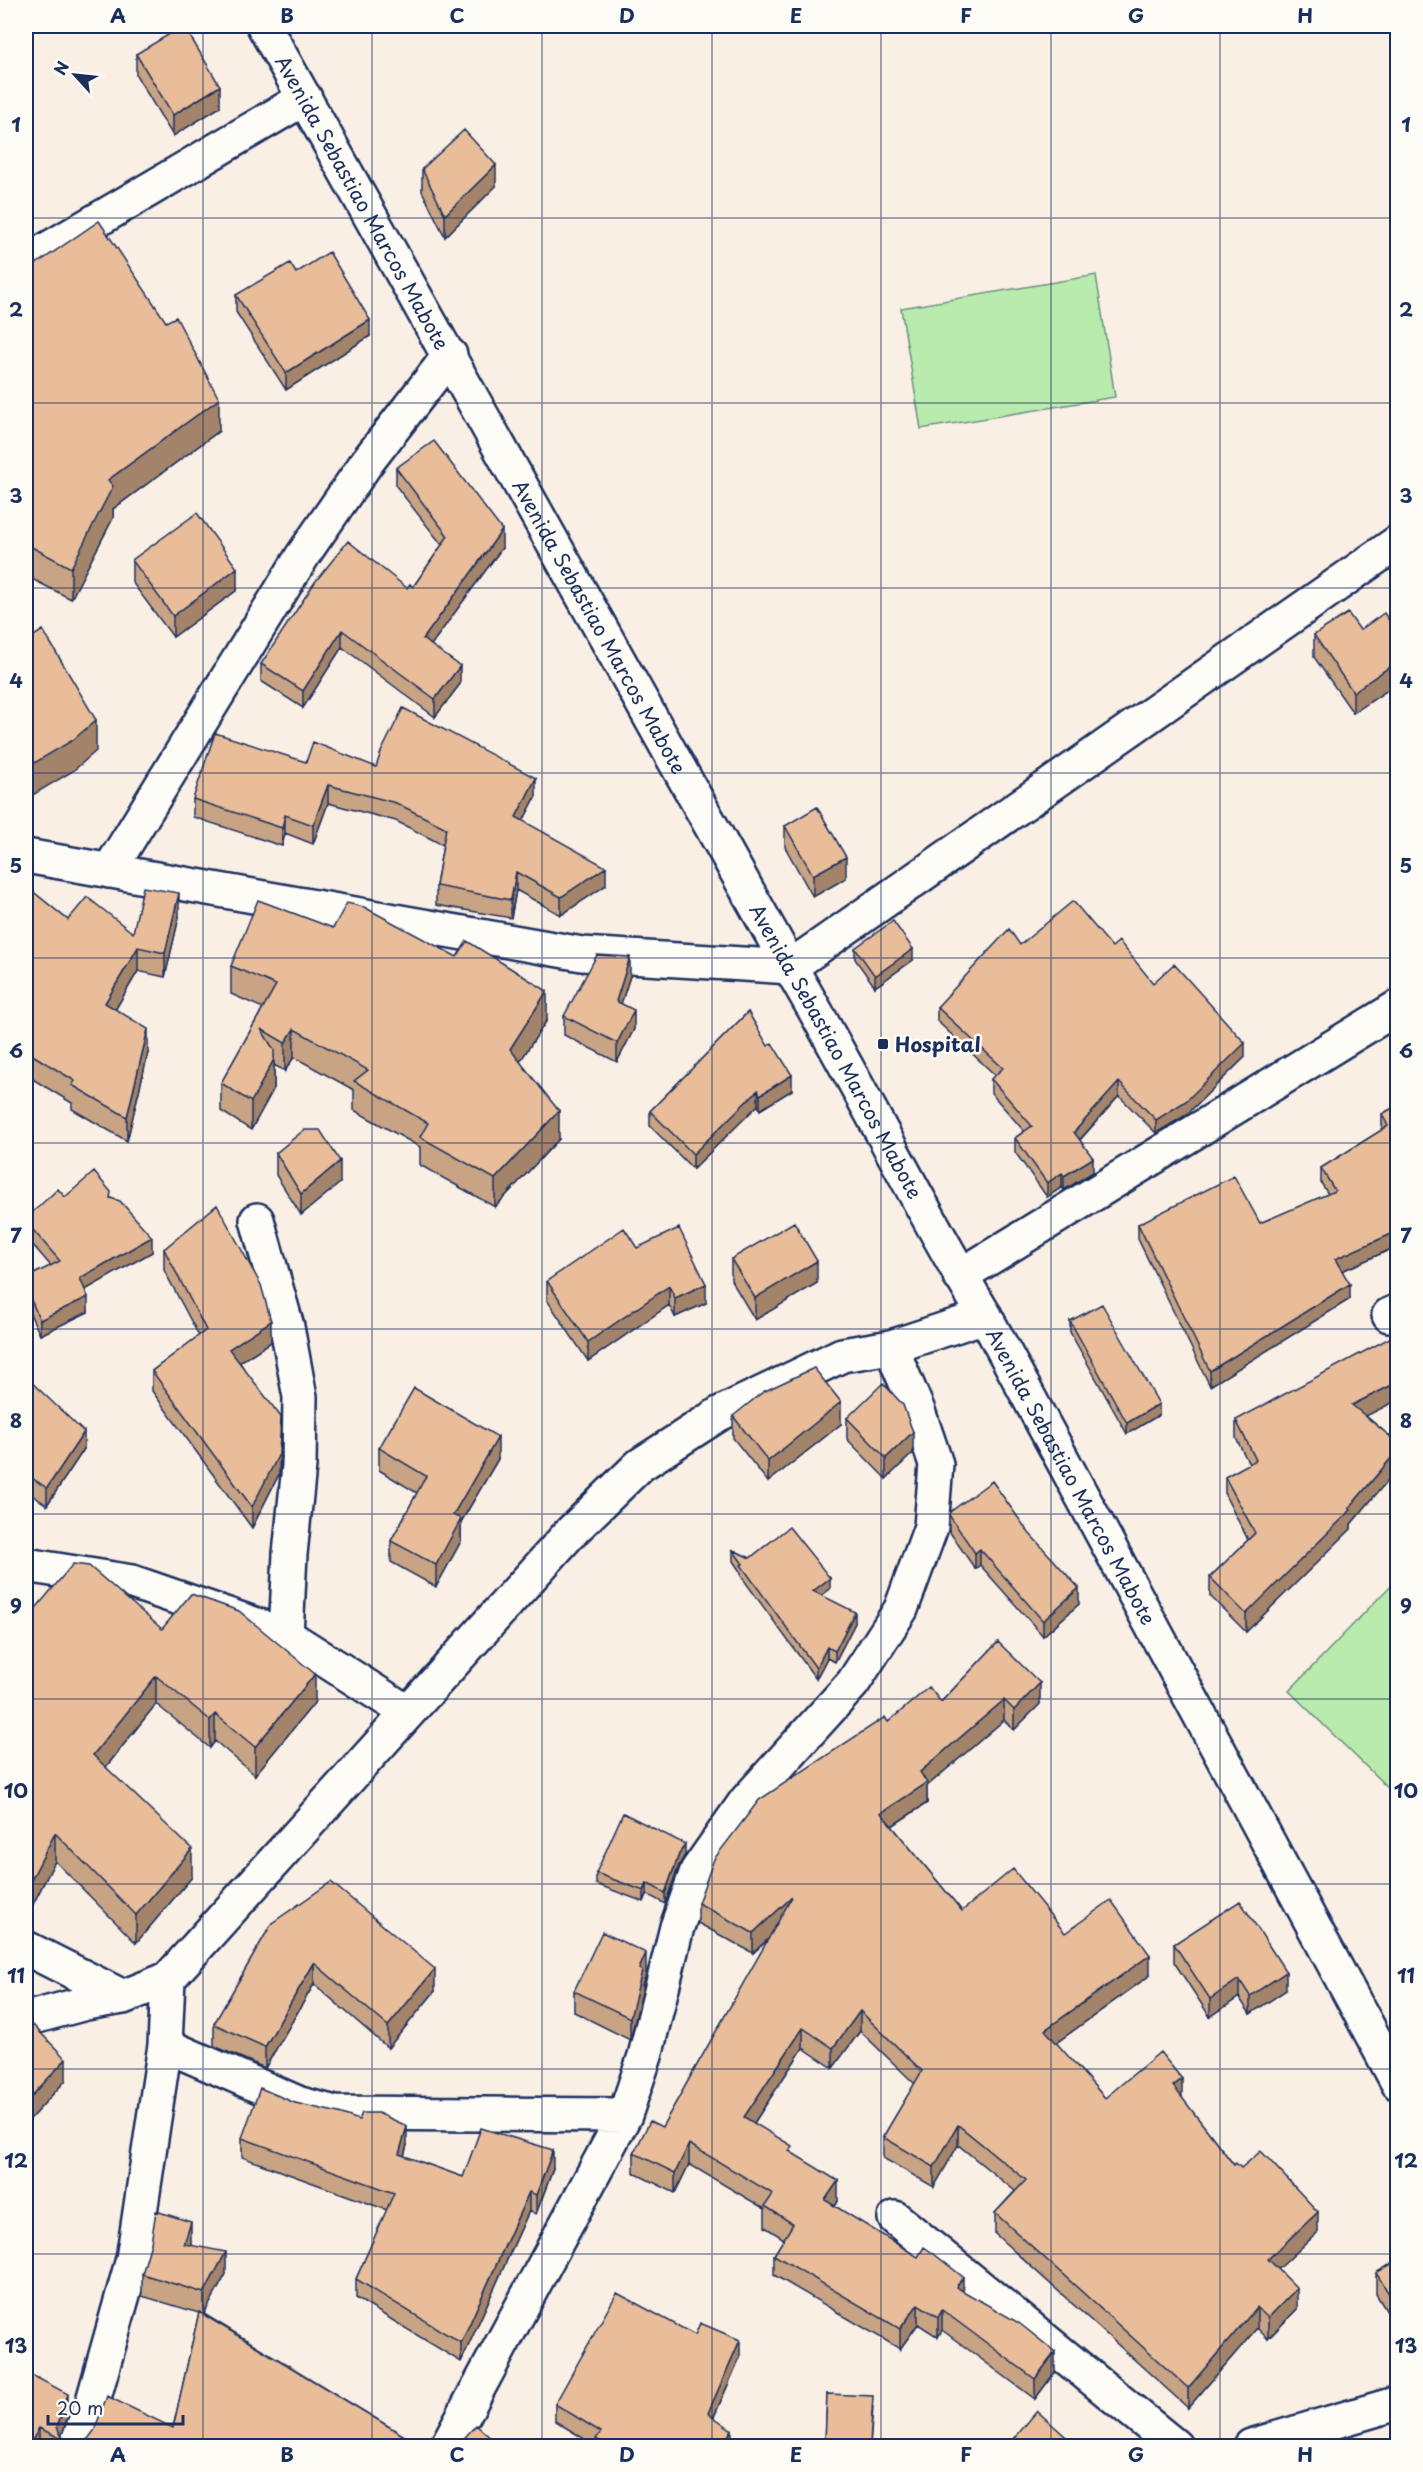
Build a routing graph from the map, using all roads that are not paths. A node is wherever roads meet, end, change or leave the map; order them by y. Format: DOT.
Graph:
graph roads {
  1 [pos="264,26"];
  2 [pos="305,98"];
  3 [pos="26,262"];
  4 [pos="450,355"];
  5 [pos="1398,542"];
  6 [pos="26,856"];
  7 [pos="109,871"];
  8 [pos="790,967"];
  9 [pos="1398,1007"];
  10 [pos="257,1220"];
  11 [pos="960,1276"];
  12 [pos="985,1316"];
  13 [pos="891,1347"];
  14 [pos="26,1565"];
  15 [pos="286,1635"];
  16 [pos="407,1712"];
  17 [pos="26,1948"];
  18 [pos="168,1979"];
  19 [pos="123,1997"];
  20 [pos="26,2019"];
  21 [pos="165,2045"];
  22 [pos="1398,2083"];
  23 [pos="625,2115"];
  24 [pos="895,2218"];
  25 [pos="1398,2403"];
  26 [pos="76,2446"];
  27 [pos="447,2446"];
  28 [pos="1176,2446"];
  29 [pos="1251,2446"];
  1 -- 2 [label="street, Avenida Sebastiao Marcos Mabote"];
  2 -- 3 [label="street"];
  2 -- 4 [label="street, Avenida Sebastiao Marcos Mabote"];
  4 -- 7 [label="street"];
  4 -- 8 [label="street, Avenida Sebastiao Marcos Mabote"];
  5 -- 8 [label="street"];
  6 -- 7 [label="street"];
  7 -- 8 [label="street"];
  8 -- 11 [label="street, Avenida Sebastiao Marcos Mabote"];
  9 -- 11 [label="street"];
  10 -- 15 [label="street"];
  11 -- 12 [label="street, Avenida Sebastiao Marcos Mabote"];
  12 -- 13 [label="street"];
  12 -- 22 [label="street, Avenida Sebastiao Marcos Mabote"];
  13 -- 16 [label="street"];
  13 -- 23 [label="street"];
  14 -- 15 [label="street"];
  15 -- 16 [label="street"];
  16 -- 18 [label="street"];
  17 -- 19 [label="street"];
  18 -- 19 [label="street"];
  18 -- 21 [label="street"];
  19 -- 20 [label="street"];
  21 -- 23 [label="street"];
  21 -- 26 [label="street"];
  23 -- 27 [label="street"];
  24 -- 28 [label="street"];
  25 -- 29 [label="street"];
}
